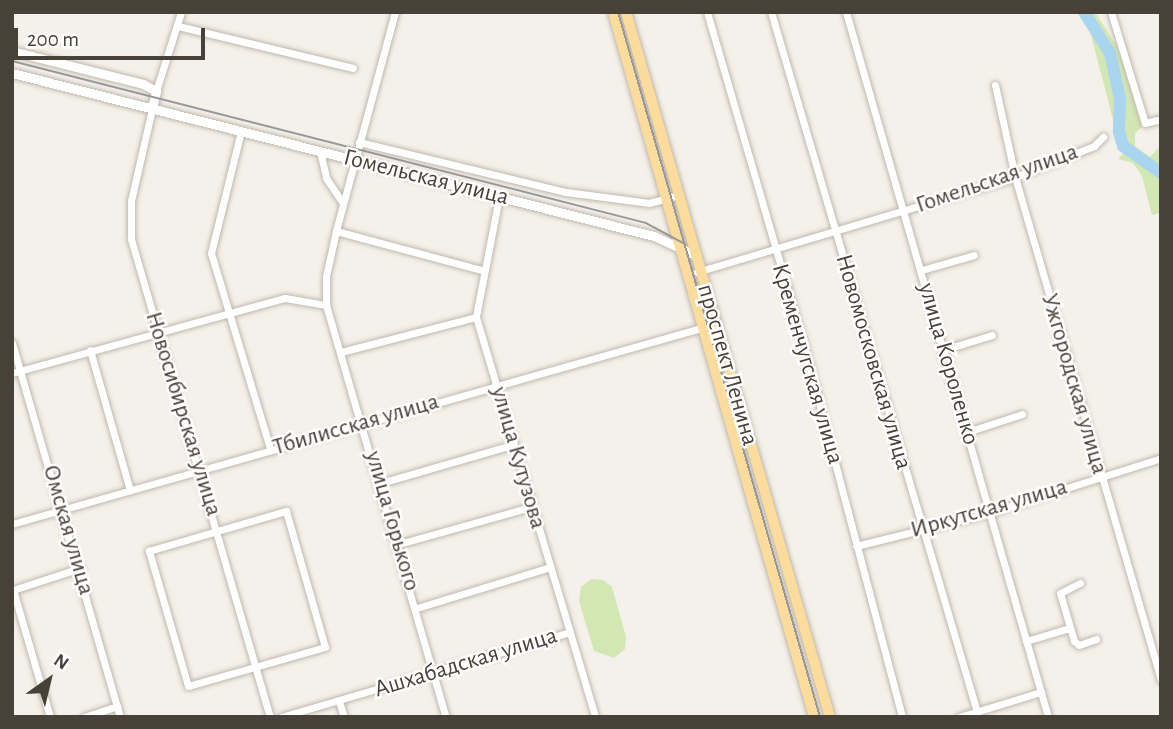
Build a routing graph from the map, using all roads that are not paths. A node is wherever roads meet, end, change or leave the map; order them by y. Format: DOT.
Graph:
graph roads {
  1 [pos="181,12"];
  2 [pos="396,12"];
  3 [pos="612,12"];
  4 [pos="626,12"];
  5 [pos="707,12"];
  6 [pos="771,12"];
  7 [pos="846,12"];
  8 [pos="1111,12"];
  9 [pos="178,26"];
  10 [pos="12,51"];
  11 [pos="353,68"];
  12 [pos="12,73"];
  13 [pos="995,85"];
  14 [pos="156,90"];
  15 [pos="152,109"];
  16 [pos="1161,119"];
  17 [pos="241,131"];
  18 [pos="1103,137"];
  19 [pos="359,142"];
  20 [pos="320,151"];
  21 [pos="354,159"];
  22 [pos="1015,177"];
  23 [pos="678,195"];
  24 [pos="499,197"];
  25 [pos="665,199"];
  26 [pos="343,203"];
  27 [pos="902,211"];
  28 [pos="336,231"];
  29 [pos="835,231"];
  30 [pos="677,246"];
  31 [pos="775,250"];
  32 [pos="974,255"];
  33 [pos="696,257"];
  34 [pos="482,270"];
  35 [pos="922,270"];
  36 [pos="700,271"];
  37 [pos="687,276"];
  38 [pos="326,305"];
  39 [pos="228,314"];
  40 [pos="475,317"];
  41 [pos="701,328"];
  42 [pos="158,331"];
  43 [pos="992,335"];
  44 [pos="12,344"];
  45 [pos="90,350"];
  46 [pos="943,350"];
  47 [pos="341,352"];
  48 [pos="16,372"];
  49 [pos="496,384"];
  50 [pos="735,389"];
  51 [pos="720,393"];
  52 [pos="1022,414"];
  53 [pos="363,423"];
  54 [pos="967,432"];
  55 [pos="512,446"];
  56 [pos="270,449"];
  57 [pos="1161,458"];
  58 [pos="201,470"];
  59 [pos="1100,476"];
  60 [pos="381,483"];
  61 [pos="130,490"];
  62 [pos="531,507"];
  63 [pos="62,509"];
  64 [pos="988,513"];
  65 [pos="772,516"];
  66 [pos="757,519"];
  67 [pos="12,524"];
  68 [pos="922,529"];
  69 [pos="219,531"];
  70 [pos="399,544"];
  71 [pos="856,546"];
  72 [pos="550,567"];
  73 [pos="80,568"];
  74 [pos="1080,583"];
  75 [pos="796,600"];
  76 [pos="782,603"];
  77 [pos="417,608"];
  78 [pos="1070,628"];
  79 [pos="569,632"];
  80 [pos="806,634"];
  81 [pos="792,637"];
  82 [pos="1096,639"];
  83 [pos="1027,641"];
  84 [pos="256,667"];
  85 [pos="434,672"];
  86 [pos="1161,680"];
  87 [pos="1041,692"];
  88 [pos="340,701"];
  89 [pos="117,706"];
  90 [pos="977,712"];
  91 [pos="50,717"];
  92 [pos="84,717"];
  93 [pos="120,717"];
  94 [pos="270,717"];
  95 [pos="281,717"];
  96 [pos="344,717"];
  97 [pos="446,717"];
  98 [pos="595,717"];
  99 [pos="814,717"];
  100 [pos="830,717"];
  101 [pos="902,717"];
  102 [pos="959,717"];
  103 [pos="1048,717"];
  1 -- 9 [label="street"];
  2 -- 19 [label="street, улица Горького"];
  3 -- 25 [label="main road, проспект Ленина"];
  4 -- 23 [label="main road, проспект Ленина"];
  5 -- 31 [label="street, Кременчугская улица"];
  6 -- 29 [label="street, Новомосковская улица"];
  7 -- 27 [label="street, улица Короленко"];
  8 -- 16 [label="street"];
  9 -- 11 [label="street"];
  9 -- 14 [label="street"];
  10 -- 14 [label="street"];
  12 -- 15 [label="street, Гомельская улица"];
  13 -- 22 [label="street, Ужгородская улица"];
  14 -- 15 [label="street"];
  15 -- 17 [label="street, Гомельская улица"];
  15 -- 42 [label="street, Новосибирская улица"];
  17 -- 20 [label="street, Гомельская улица"];
  17 -- 39 [label="street"];
  18 -- 22 [label="street, Гомельская улица"];
  19 -- 21 [label="street, улица Горького"];
  19 -- 25 [label="street, Гомельская улица"];
  20 -- 21 [label="street, Гомельская улица"];
  20 -- 26 [label="street"];
  21 -- 24 [label="street, Гомельская улица"];
  21 -- 26 [label="street, улица Горького"];
  22 -- 27 [label="street, Гомельская улица"];
  22 -- 59 [label="street, Ужгородская улица"];
  23 -- 25 [label="street, Гомельская улица"];
  23 -- 33 [label="main road, проспект Ленина"];
  24 -- 30 [label="street, Гомельская улица"];
  24 -- 34 [label="street, улица Кутузова"];
  25 -- 30 [label="main road, проспект Ленина"];
  26 -- 28 [label="street, улица Горького"];
  27 -- 29 [label="street, Гомельская улица"];
  27 -- 35 [label="street, улица Короленко"];
  28 -- 34 [label="street"];
  28 -- 38 [label="street, улица Горького"];
  29 -- 31 [label="street, Гомельская улица"];
  29 -- 68 [label="street, Новомосковская улица"];
  30 -- 33 [label="street, Гомельская улица"];
  30 -- 37 [label="main road, проспект Ленина"];
  31 -- 36 [label="street, Гомельская улица"];
  31 -- 71 [label="street, Кременчугская улица"];
  32 -- 35 [label="street"];
  33 -- 36 [label="main road, проспект Ленина"];
  34 -- 40 [label="street, улица Кутузова"];
  35 -- 46 [label="street, улица Короленко"];
  36 -- 37 [label="street, Гомельская улица"];
  36 -- 50 [label="main road, проспект Ленина"];
  37 -- 41 [label="main road, проспект Ленина"];
  38 -- 39 [label="street"];
  38 -- 47 [label="street, улица Горького"];
  39 -- 42 [label="street"];
  39 -- 56 [label="street"];
  40 -- 47 [label="street"];
  40 -- 49 [label="street, улица Кутузова"];
  41 -- 49 [label="street, Тбилисская улица"];
  41 -- 51 [label="main road, проспект Ленина"];
  42 -- 45 [label="street"];
  42 -- 58 [label="street, Новосибирская улица"];
  43 -- 46 [label="street"];
  44 -- 48 [label="street, Омская улица"];
  45 -- 48 [label="street"];
  45 -- 61 [label="street"];
  46 -- 54 [label="street, улица Короленко"];
  47 -- 53 [label="street, улица Горького"];
  48 -- 63 [label="street, Омская улица"];
  49 -- 53 [label="street, Тбилисская улица"];
  49 -- 55 [label="street, улица Кутузова"];
  50 -- 51 [label="street"];
  50 -- 65 [label="main road, проспект Ленина"];
  51 -- 66 [label="main road, проспект Ленина"];
  52 -- 54 [label="street"];
  53 -- 56 [label="street, Тбилисская улица"];
  53 -- 60 [label="street, улица Горького"];
  54 -- 64 [label="street, улица Короленко"];
  55 -- 60 [label="street"];
  55 -- 62 [label="street, улица Кутузова"];
  56 -- 58 [label="street, Тбилисская улица"];
  57 -- 59 [label="street, Иркутская улица"];
  58 -- 61 [label="street, Тбилисская улица"];
  58 -- 69 [label="street, Новосибирская улица"];
  59 -- 64 [label="street, Иркутская улица"];
  59 -- 86 [label="street, Ужгородская улица"];
  60 -- 70 [label="street, улица Горького"];
  61 -- 63 [label="street, Тбилисская улица"];
  62 -- 70 [label="street"];
  62 -- 72 [label="street, улица Кутузова"];
  63 -- 67 [label="street, Тбилисская улица"];
  63 -- 73 [label="street, Омская улица"];
  64 -- 68 [label="street, Иркутская улица"];
  64 -- 83 [label="street, улица Короленко"];
  65 -- 66 [label="street"];
  65 -- 75 [label="main road, проспект Ленина"];
  66 -- 76 [label="main road, проспект Ленина"];
  68 -- 71 [label="street, Иркутская улица"];
  68 -- 90 [label="street, Новомосковская улица"];
  69 -- 84 [label="street, Новосибирская улица"];
  69 -- 84 [label="street"];
  69 -- 84 [label="street"];
  70 -- 77 [label="street, улица Горького"];
  71 -- 101 [label="street, Кременчугская улица"];
  72 -- 77 [label="street"];
  72 -- 79 [label="street, улица Кутузова"];
  73 -- 89 [label="street, Омская улица"];
  73 -- 91 [label="street"];
  74 -- 78 [label="street"];
  75 -- 76 [label="street"];
  75 -- 80 [label="main road, проспект Ленина"];
  76 -- 81 [label="main road, проспект Ленина"];
  77 -- 85 [label="street, улица Горького"];
  78 -- 82 [label="street"];
  78 -- 83 [label="street"];
  79 -- 85 [label="street, Ашхабадская улица"];
  79 -- 98 [label="street, улица Кутузова"];
  80 -- 81 [label="street"];
  80 -- 100 [label="main road, проспект Ленина"];
  81 -- 99 [label="main road, проспект Ленина"];
  83 -- 87 [label="street, улица Короленко"];
  84 -- 94 [label="street, Новосибирская улица"];
  85 -- 88 [label="street, Ашхабадская улица"];
  85 -- 97 [label="street, улица Горького"];
  87 -- 90 [label="street"];
  87 -- 103 [label="street, улица Короленко"];
  88 -- 95 [label="street, Ашхабадская улица"];
  88 -- 96 [label="street"];
  89 -- 92 [label="street"];
  89 -- 93 [label="street, Омская улица"];
  90 -- 102 [label="street"];
}
